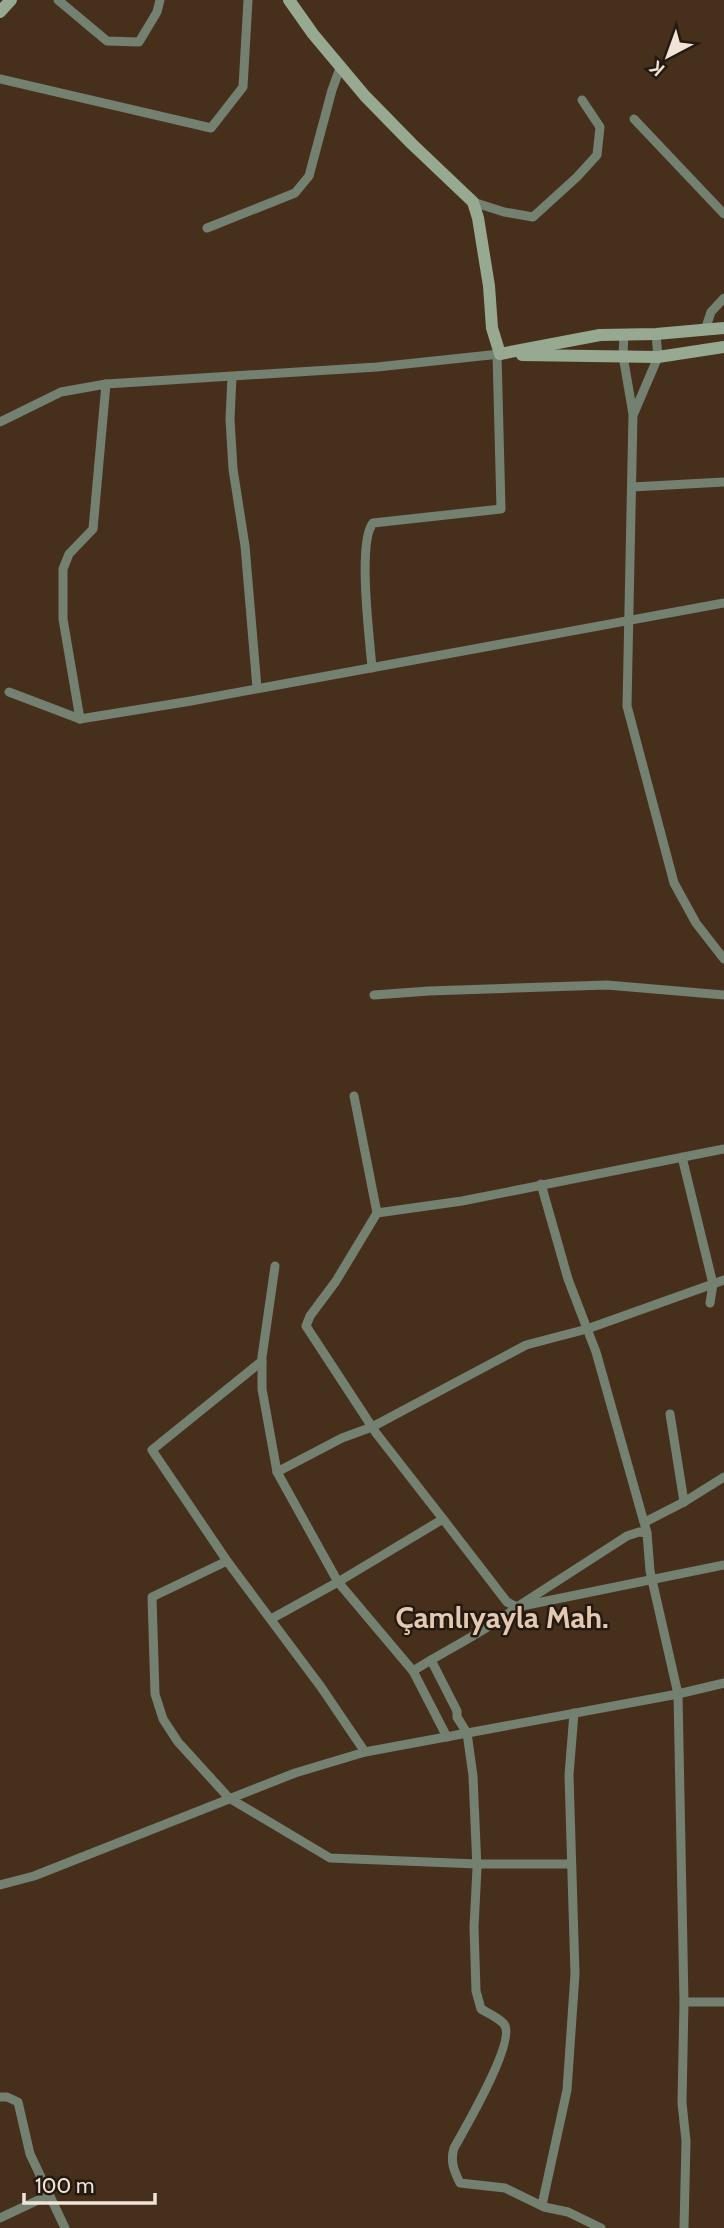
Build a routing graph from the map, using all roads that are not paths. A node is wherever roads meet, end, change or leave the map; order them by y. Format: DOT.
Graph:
graph roads {
  1 [pos="11,0"];
  2 [pos="58,0"];
  3 [pos="160,0"];
  4 [pos="248,0"];
  5 [pos="289,0"];
  6 [pos="0,12"];
  7 [pos="340,68"];
  8 [pos="0,79"];
  9 [pos="582,100"];
  10 [pos="634,119"];
  11 [pos="473,202"];
  12 [pos="724,214"];
  13 [pos="207,228"];
  14 [pos="724,298"];
  15 [pos="724,328"];
  16 [pos="705,330"];
  17 [pos="624,334"];
  18 [pos="656,334"];
  19 [pos="724,347"];
  20 [pos="498,354"];
  21 [pos="623,356"];
  22 [pos="658,357"];
  23 [pos="232,377"];
  24 [pos="106,384"];
  25 [pos="633,414"];
  26 [pos="0,422"];
  27 [pos="724,482"];
  28 [pos="632,487"];
  29 [pos="724,603"];
  30 [pos="630,621"];
  31 [pos="372,668"];
  32 [pos="257,688"];
  33 [pos="9,692"];
  34 [pos="80,719"];
  35 [pos="724,959"];
  36 [pos="373,995"];
  37 [pos="724,995"];
  38 [pos="355,1096"];
  39 [pos="724,1149"];
  40 [pos="682,1157"];
  41 [pos="541,1184"];
  42 [pos="377,1213"];
  43 [pos="275,1266"];
  44 [pos="724,1280"];
  45 [pos="713,1284"];
  46 [pos="710,1303"];
  47 [pos="587,1329"];
  48 [pos="262,1361"];
  49 [pos="670,1414"];
  50 [pos="372,1427"];
  51 [pos="277,1472"];
  52 [pos="724,1477"];
  53 [pos="684,1502"];
  54 [pos="443,1519"];
  55 [pos="645,1522"];
  56 [pos="648,1533"];
  57 [pos="227,1561"];
  58 [pos="724,1565"];
  59 [pos="652,1580"];
  60 [pos="338,1583"];
  61 [pos="517,1607"];
  62 [pos="271,1619"];
  63 [pos="431,1660"];
  64 [pos="413,1671"];
  65 [pos="724,1683"];
  66 [pos="678,1694"];
  67 [pos="574,1713"];
  68 [pos="467,1733"];
  69 [pos="447,1737"];
  70 [pos="365,1752"];
  71 [pos="229,1798"];
  72 [pos="477,1864"];
  73 [pos="571,1864"];
  74 [pos="0,1885"];
  75 [pos="684,2002"];
  76 [pos="724,2002"];
  77 [pos="0,2097"];
  78 [pos="49,2195"];
  79 [pos="542,2206"];
  80 [pos="0,2218"];
  81 [pos="65,2228"];
  82 [pos="601,2228"];
  83 [pos="684,2228"];
  1 -- 6 [label="street"];
  2 -- 3 [label="street"];
  4 -- 8 [label="street"];
  5 -- 7 [label="street"];
  7 -- 11 [label="street"];
  7 -- 13 [label="street"];
  9 -- 11 [label="street"];
  10 -- 12 [label="street"];
  11 -- 20 [label="street"];
  14 -- 16 [label="street"];
  15 -- 16 [label="street"];
  16 -- 18 [label="street"];
  17 -- 18 [label="street"];
  17 -- 20 [label="street"];
  17 -- 21 [label="street"];
  18 -- 22 [label="street"];
  19 -- 22 [label="street"];
  20 -- 21 [label="street"];
  20 -- 23 [label="street"];
  20 -- 31 [label="street"];
  21 -- 22 [label="street"];
  21 -- 25 [label="street"];
  22 -- 25 [label="street"];
  23 -- 24 [label="street"];
  23 -- 32 [label="street"];
  24 -- 26 [label="street"];
  24 -- 34 [label="street"];
  25 -- 28 [label="street"];
  27 -- 28 [label="street"];
  28 -- 30 [label="street"];
  29 -- 30 [label="street"];
  30 -- 31 [label="street"];
  30 -- 35 [label="street"];
  31 -- 32 [label="street"];
  32 -- 34 [label="street"];
  33 -- 34 [label="street"];
  36 -- 37 [label="street"];
  38 -- 42 [label="street"];
  39 -- 40 [label="street"];
  40 -- 41 [label="street"];
  40 -- 45 [label="street"];
  41 -- 42 [label="street"];
  41 -- 47 [label="street"];
  42 -- 50 [label="street"];
  43 -- 48 [label="street"];
  44 -- 45 [label="street"];
  45 -- 46 [label="street"];
  45 -- 47 [label="street"];
  47 -- 50 [label="street"];
  47 -- 55 [label="street"];
  48 -- 51 [label="street"];
  48 -- 57 [label="street"];
  49 -- 53 [label="street"];
  50 -- 51 [label="street"];
  50 -- 54 [label="street"];
  51 -- 60 [label="street"];
  52 -- 53 [label="street"];
  53 -- 55 [label="street"];
  54 -- 60 [label="street"];
  54 -- 61 [label="street"];
  55 -- 56 [label="street"];
  56 -- 59 [label="street"];
  56 -- 61 [label="street"];
  57 -- 62 [label="street"];
  57 -- 71 [label="street"];
  58 -- 59 [label="street"];
  59 -- 61 [label="street"];
  59 -- 66 [label="street"];
  60 -- 62 [label="street"];
  60 -- 64 [label="street"];
  61 -- 63 [label="street"];
  62 -- 70 [label="street"];
  63 -- 64 [label="street"];
  63 -- 68 [label="street"];
  64 -- 69 [label="street"];
  65 -- 66 [label="street"];
  66 -- 67 [label="street"];
  66 -- 75 [label="street"];
  67 -- 68 [label="street"];
  67 -- 73 [label="street"];
  68 -- 69 [label="street"];
  68 -- 72 [label="street"];
  69 -- 70 [label="street"];
  70 -- 71 [label="street"];
  71 -- 72 [label="street"];
  71 -- 74 [label="street"];
  72 -- 73 [label="street"];
  72 -- 79 [label="street"];
  73 -- 79 [label="street"];
  75 -- 76 [label="street"];
  75 -- 83 [label="street"];
  77 -- 78 [label="street"];
  78 -- 80 [label="street"];
  78 -- 81 [label="street"];
  79 -- 82 [label="street"];
}
